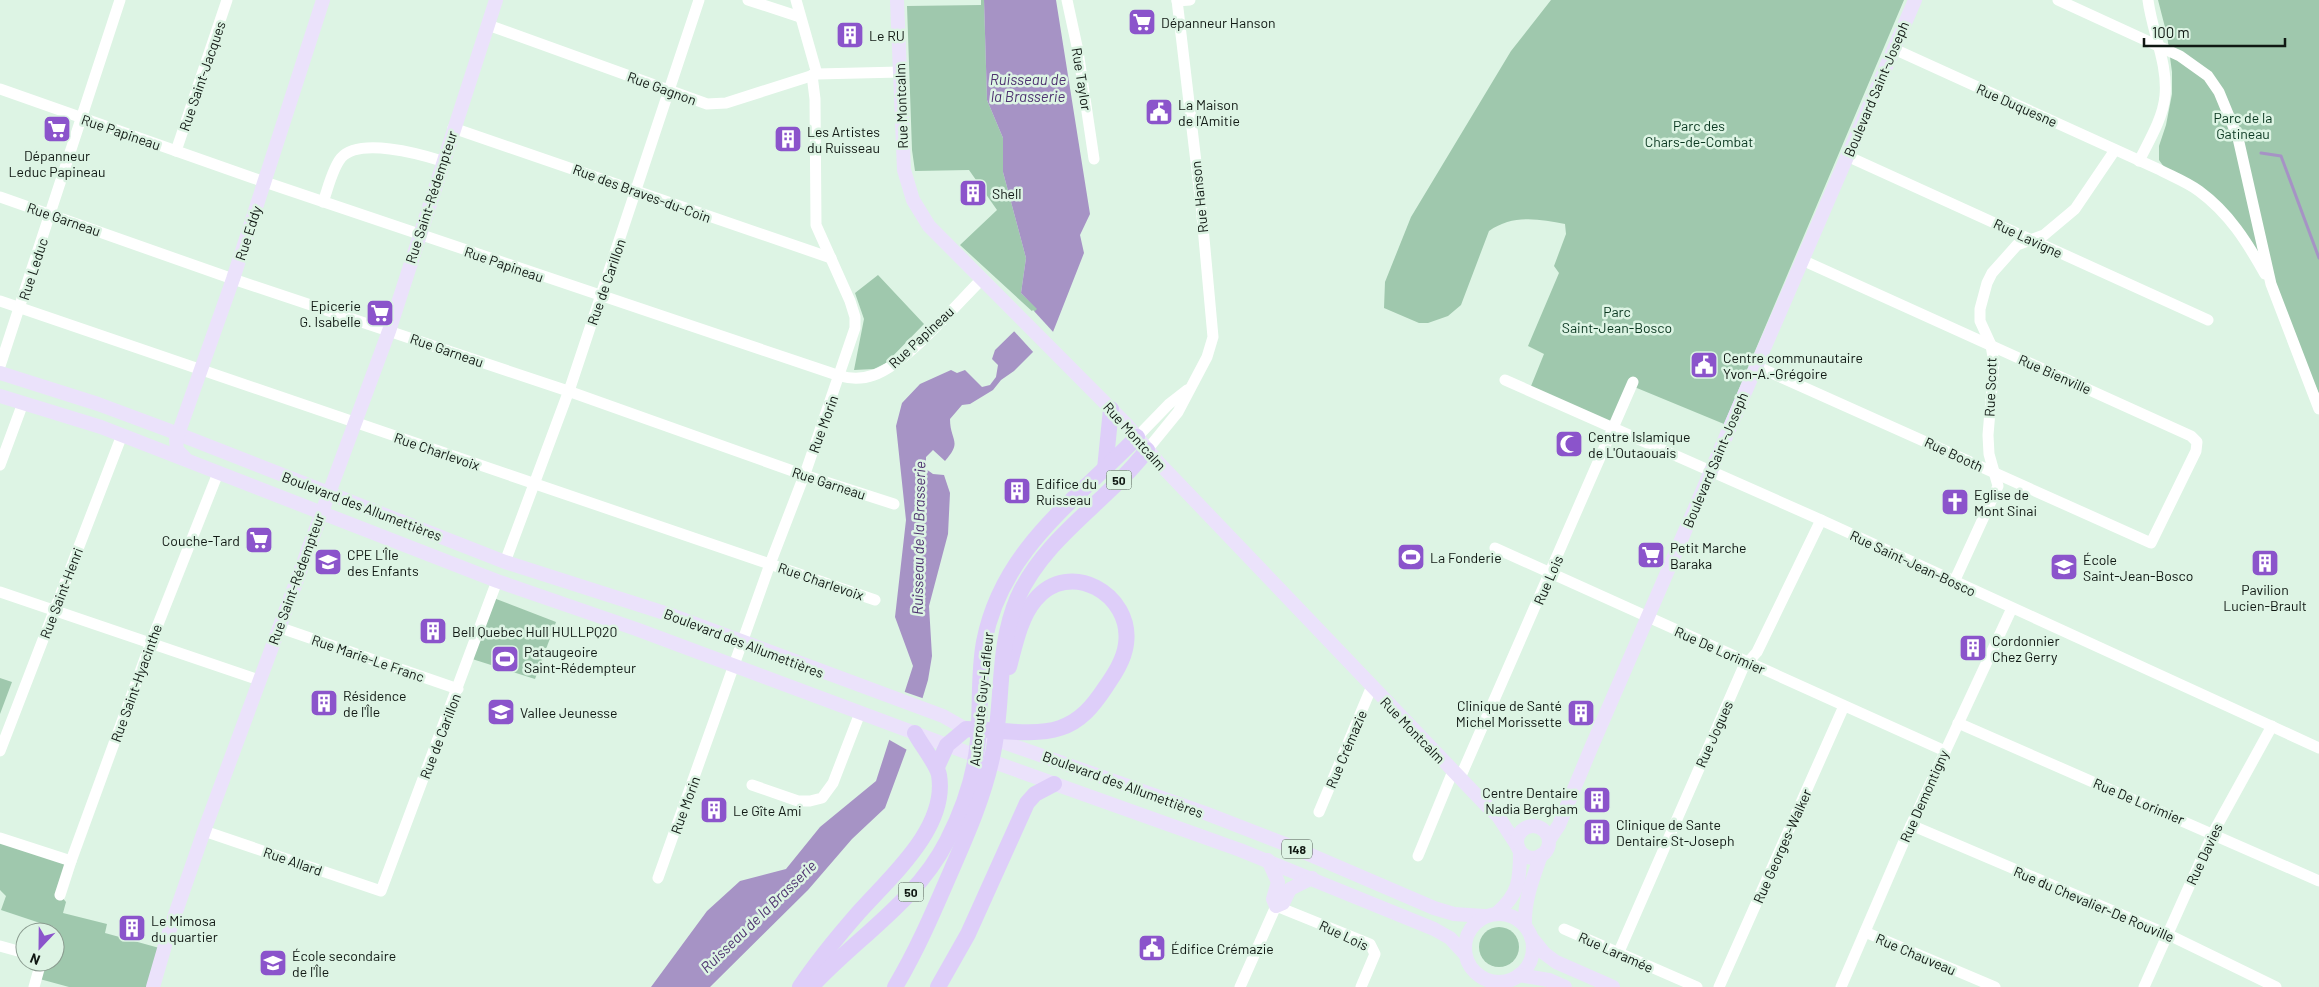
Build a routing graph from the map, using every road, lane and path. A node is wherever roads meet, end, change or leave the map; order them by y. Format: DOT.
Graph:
graph roads {
  1 [pos="120,0"];
  2 [pos="227,0"];
  3 [pos="323,0"];
  4 [pos="496,0"];
  5 [pos="699,0"];
  6 [pos="748,0"];
  7 [pos="796,0"];
  8 [pos="897,0"];
  9 [pos="1067,0"];
  10 [pos="1190,0"];
  11 [pos="1915,0"];
  12 [pos="2058,0"];
  13 [pos="2148,0"];
  14 [pos="1177,1"];
  15 [pos="800,17"];
  16 [pos="488,24"];
  17 [pos="2158,47"];
  18 [pos="1894,49"];
  19 [pos="900,72"];
  20 [pos="814,74"];
  21 [pos="0,89"];
  22 [pos="668,91"];
  23 [pos="82,118"];
  24 [pos="453,128"];
  25 [pos="2115,150"];
  26 [pos="176,151"];
  27 [pos="1847,156"];
  28 [pos="1094,159"];
  29 [pos="442,161"];
  30 [pos="2139,162"];
  31 [pos="265,182"];
  32 [pos="637,191"];
  33 [pos="0,196"];
  34 [pos="323,202"];
  35 [pos="50,214"];
  36 [pos="419,235"];
  37 [pos="2030,239"];
  38 [pos="831,258"];
  39 [pos="1802,260"];
  40 [pos="233,279"];
  41 [pos="981,280"];
  42 [pos="2271,284"];
  43 [pos="601,296"];
  44 [pos="0,300"];
  45 [pos="20,307"];
  46 [pos="2208,320"];
  47 [pos="389,331"];
  48 [pos="1991,346"];
  49 [pos="0,366"];
  50 [pos="1756,366"];
  51 [pos="200,370"];
  52 [pos="0,373"];
  53 [pos="840,376"];
  54 [pos="1505,380"];
  55 [pos="1633,382"];
  56 [pos="568,391"];
  57 [pos="2,395"];
  58 [pos="23,403"];
  59 [pos="1111,409"];
  60 [pos="2319,409"];
  61 [pos="354,422"];
  62 [pos="1613,430"];
  63 [pos="178,433"];
  64 [pos="122,435"];
  65 [pos="1142,444"];
  66 [pos="188,461"];
  67 [pos="0,465"];
  68 [pos="1105,469"];
  69 [pos="1710,472"];
  70 [pos="1995,473"];
  71 [pos="218,474"];
  72 [pos="804,475"];
  73 [pos="533,483"];
  74 [pos="327,493"];
  75 [pos="894,504"];
  76 [pos="320,513"];
  77 [pos="1821,520"];
  78 [pos="2151,543"];
  79 [pos="1495,548"];
  80 [pos="505,562"];
  81 [pos="770,564"];
  82 [pos="1551,574"];
  83 [pos="497,581"];
  84 [pos="1954,582"];
  85 [pos="0,592"];
  86 [pos="875,600"];
  87 [pos="2012,608"];
  88 [pos="54,610"];
  89 [pos="1648,617"];
  90 [pos="278,627"];
  91 [pos="151,642"];
  92 [pos="742,642"];
  93 [pos="1749,662"];
  94 [pos="734,665"];
  95 [pos="259,680"];
  96 [pos="1372,686"];
  97 [pos="458,689"];
  98 [pos="999,697"];
  99 [pos="1844,706"];
  100 [pos="860,713"];
  101 [pos="1958,723"];
  102 [pos="2272,726"];
  103 [pos="966,729"];
  104 [pos="919,737"];
  105 [pos="947,745"];
  106 [pos="2319,748"];
  107 [pos="0,751"];
  108 [pos="1945,751"];
  109 [pos="937,766"];
  110 [pos="980,774"];
  111 [pos="1457,775"];
  112 [pos="1054,784"];
  113 [pos="752,785"];
  114 [pos="1564,811"];
  115 [pos="1319,812"];
  116 [pos="1498,816"];
  117 [pos="1911,825"];
  118 [pos="1531,827"];
  119 [pos="204,831"];
  120 [pos="2212,833"];
  121 [pos="0,838"];
  122 [pos="1548,840"];
  123 [pos="1519,849"];
  124 [pos="1418,856"];
  125 [pos="1541,856"];
  126 [pos="1268,860"];
  127 [pos="71,861"];
  128 [pos="658,878"];
  129 [pos="1312,878"];
  130 [pos="2319,881"];
  131 [pos="381,891"];
  132 [pos="60,895"];
  133 [pos="1276,906"];
  134 [pos="1491,915"];
  135 [pos="1564,929"];
  136 [pos="1528,931"];
  137 [pos="1865,932"];
  138 [pos="2167,934"];
  139 [pos="0,946"];
  140 [pos="15,950"];
  141 [pos="1464,953"];
  142 [pos="1618,954"];
  143 [pos="1471,968"];
  144 [pos="38,972"];
  145 [pos="1519,975"];
  146 [pos="1499,984"];
  147 [pos="34,987"];
  148 [pos="153,987"];
  149 [pos="800,987"];
  150 [pos="811,987"];
  151 [pos="896,987"];
  152 [pos="938,987"];
  153 [pos="1240,987"];
  154 [pos="1361,987"];
  155 [pos="1474,987"];
  156 [pos="1565,987"];
  157 [pos="1613,987"];
  158 [pos="1696,987"];
  159 [pos="1719,987"];
  160 [pos="1841,987"];
  161 [pos="1995,987"];
  162 [pos="2144,987"];
  163 [pos="2276,987"];
  1 -- 23 [label="street, Rue Leduc"];
  2 -- 26 [label="street, Rue Saint-Jacques"];
  3 -- 31 [label="main road, Rue Eddy"];
  4 -- 16 [label="main road, Rue Saint-Rédempteur"];
  5 -- 22 [label="street, Rue de Carillon"];
  6 -- 15 [label="street"];
  7 -- 15 [label="street, Rue Morin"];
  8 -- 19 [label="main road, Rue Montcalm"];
  9 -- 28 [label="street, Rue Taylor"];
  10 -- 14 [label="street"];
  11 -- 18 [label="main road, Boulevard Saint-Joseph"];
  12 -- 17 [label="street"];
  13 -- 17 [label="street"];
  14 -- 65 [label="street, Rue Hanson"];
  15 -- 20 [label="street, Rue Morin"];
  16 -- 22 [label="street, Rue Gagnon"];
  16 -- 24 [label="main road, Rue Saint-Rédempteur"];
  17 -- 30 [label="street"];
  17 -- 42 [label="street"];
  18 -- 25 [label="street, Rue Duquesne"];
  18 -- 27 [label="main road, Boulevard Saint-Joseph"];
  19 -- 20 [label="street, Rue Gagnon"];
  19 -- 41 [label="main road, Rue Montcalm"];
  20 -- 22 [label="street, Rue Gagnon"];
  20 -- 38 [label="street, Rue Morin"];
  21 -- 23 [label="street, Rue Papineau"];
  22 -- 32 [label="street, Rue de Carillon"];
  23 -- 26 [label="street, Rue Papineau"];
  23 -- 35 [label="street, Rue Leduc"];
  24 -- 29 [label="main road, Rue Saint-Rédempteur"];
  24 -- 32 [label="street, Rue des Braves-du-Coin"];
  25 -- 30 [label="street, Rue Duquesne"];
  25 -- 37 [label="street, Rue Scott"];
  26 -- 31 [label="street, Rue Papineau"];
  27 -- 37 [label="street, Rue Lavigne"];
  27 -- 39 [label="main road, Boulevard Saint-Joseph"];
  29 -- 34 [label="street"];
  29 -- 36 [label="main road, Rue Saint-Rédempteur"];
  30 -- 42 [label="street, Rue Duquesne"];
  31 -- 34 [label="street, Rue Papineau"];
  31 -- 40 [label="main road, Rue Eddy"];
  32 -- 38 [label="street, Rue des Braves-du-Coin"];
  32 -- 43 [label="street, Rue de Carillon"];
  33 -- 35 [label="street, Rue Garneau"];
  34 -- 36 [label="street, Rue Papineau"];
  35 -- 40 [label="street, Rue Garneau"];
  35 -- 45 [label="street, Rue Leduc"];
  36 -- 43 [label="street, Rue Papineau"];
  36 -- 47 [label="main road, Rue Saint-Rédempteur"];
  37 -- 46 [label="street, Rue Lavigne"];
  37 -- 48 [label="street, Rue Scott"];
  38 -- 53 [label="street, Rue Morin"];
  39 -- 48 [label="street, Rue Bienville"];
  39 -- 50 [label="main road, Boulevard Saint-Joseph"];
  40 -- 47 [label="street, Rue Garneau"];
  40 -- 51 [label="main road, Rue Eddy"];
  41 -- 53 [label="street, Rue Papineau"];
  41 -- 59 [label="main road, Rue Montcalm"];
  42 -- 60 [label="street"];
  43 -- 53 [label="street, Rue Papineau"];
  43 -- 56 [label="street, Rue de Carillon"];
  44 -- 45 [label="street, Rue Charlevoix"];
  45 -- 49 [label="street, Rue Leduc"];
  45 -- 51 [label="street, Rue Charlevoix"];
  47 -- 56 [label="street, Rue Garneau"];
  47 -- 61 [label="main road, Rue Saint-Rédempteur"];
  48 -- 70 [label="street, Rue Scott"];
  48 -- 78 [label="street, Rue Bienville"];
  50 -- 69 [label="main road, Boulevard Saint-Joseph"];
  50 -- 70 [label="street, Rue Booth"];
  51 -- 61 [label="street, Rue Charlevoix"];
  51 -- 63 [label="main road, Rue Eddy"];
  52 -- 63 [label="main road, Boulevard des Allumettières"];
  53 -- 72 [label="street, Rue Morin"];
  54 -- 62 [label="street, Rue Saint-Jean-Bosco"];
  55 -- 62 [label="street, Rue Lois"];
  56 -- 72 [label="street, Rue Garneau"];
  56 -- 73 [label="street, Rue de Carillon"];
  57 -- 58 [label="main road, Boulevard des Allumettières"];
  58 -- 64 [label="main road, Boulevard des Allumettières"];
  58 -- 67 [label="street"];
  59 -- 65 [label="main road, Rue Montcalm"];
  59 -- 68 [label="highway"];
  61 -- 73 [label="street, Rue Charlevoix"];
  61 -- 74 [label="main road, Rue Saint-Rédempteur"];
  62 -- 69 [label="street, Rue Saint-Jean-Bosco"];
  62 -- 82 [label="street, Rue Lois"];
  63 -- 66 [label="main road"];
  63 -- 74 [label="main road, Boulevard des Allumettières"];
  64 -- 66 [label="main road, Boulevard des Allumettières"];
  64 -- 88 [label="street, Rue Saint-Henri"];
  65 -- 68 [label="highway, Autoroute Guy-Lafleur / 50"];
  65 -- 96 [label="main road, Rue Montcalm"];
  65 -- 98 [label="highway, Autoroute Guy-Lafleur / 50"];
  66 -- 71 [label="main road, Boulevard des Allumettières"];
  68 -- 110 [label="highway, Autoroute Guy-Lafleur / 50"];
  69 -- 77 [label="street, Rue Saint-Jean-Bosco"];
  69 -- 89 [label="main road, Boulevard Saint-Joseph"];
  70 -- 78 [label="street, Rue Booth"];
  70 -- 84 [label="street, Rue Scott"];
  71 -- 76 [label="main road, Boulevard des Allumettières"];
  71 -- 91 [label="street, Rue Saint-Hyacinthe"];
  72 -- 75 [label="street, Rue Garneau"];
  72 -- 81 [label="street, Rue Morin"];
  73 -- 80 [label="street, Rue de Carillon"];
  73 -- 81 [label="street, Rue Charlevoix"];
  74 -- 76 [label="main road, Rue Saint-Rédempteur"];
  74 -- 80 [label="main road, Boulevard des Allumettières"];
  76 -- 83 [label="main road, Boulevard des Allumettières"];
  76 -- 90 [label="main road, Rue Saint-Rédempteur"];
  77 -- 84 [label="street, Rue Saint-Jean-Bosco"];
  77 -- 93 [label="street, Rue Jogues"];
  79 -- 82 [label="street, Rue De Lorimier"];
  80 -- 92 [label="main road, Boulevard des Allumettières"];
  81 -- 86 [label="street, Rue Charlevoix"];
  81 -- 92 [label="street, Rue Morin"];
  82 -- 89 [label="street, Rue De Lorimier"];
  82 -- 111 [label="street, Rue Lois"];
  83 -- 94 [label="main road, Boulevard des Allumettières"];
  83 -- 97 [label="street, Rue de Carillon"];
  84 -- 87 [label="street, Rue Saint-Jean-Bosco"];
  85 -- 88 [label="street"];
  87 -- 101 [label="street, Rue Demontigny"];
  87 -- 102 [label="street, Rue Saint-Jean-Bosco"];
  88 -- 91 [label="street"];
  88 -- 107 [label="street, Rue Saint-Henri"];
  89 -- 93 [label="street, Rue De Lorimier"];
  89 -- 114 [label="main road, Boulevard Saint-Joseph"];
  90 -- 95 [label="main road, Rue Saint-Rédempteur"];
  90 -- 97 [label="street, Rue Marie-Le Franc"];
  91 -- 95 [label="street"];
  91 -- 127 [label="street, Rue Saint-Hyacinthe"];
  92 -- 94 [label="street, Rue Morin"];
  92 -- 103 [label="main road, Boulevard des Allumettières"];
  93 -- 99 [label="street, Rue De Lorimier"];
  93 -- 142 [label="street, Rue Jogues"];
  94 -- 100 [label="main road, Boulevard des Allumettières"];
  94 -- 128 [label="street, Rue Morin"];
  95 -- 119 [label="main road, Rue Saint-Rédempteur"];
  96 -- 111 [label="main road, Rue Montcalm"];
  96 -- 115 [label="street, Rue Crémazie"];
  97 -- 131 [label="street, Rue de Carillon"];
  98 -- 103 [label="highway"];
  98 -- 110 [label="highway, Autoroute Guy-Lafleur / 50"];
  99 -- 108 [label="street, Rue De Lorimier"];
  99 -- 159 [label="street, Rue Georges-Walker"];
  100 -- 104 [label="main road, Boulevard des Allumettières"];
  100 -- 113 [label="street"];
  101 -- 108 [label="street, Rue Demontigny"];
  101 -- 120 [label="street, Rue De Lorimier"];
  102 -- 106 [label="street, Rue Saint-Jean-Bosco"];
  102 -- 120 [label="street, Rue Davies"];
  103 -- 105 [label="highway"];
  103 -- 134 [label="main road, Boulevard des Allumettières / 148"];
  104 -- 105 [label="main road, Boulevard des Allumettières"];
  104 -- 109 [label="highway"];
  105 -- 109 [label="highway"];
  105 -- 112 [label="main road, Boulevard des Allumettières"];
  108 -- 117 [label="street, Rue Demontigny"];
  109 -- 149 [label="highway"];
  110 -- 150 [label="highway, Autoroute Guy-Lafleur / 50"];
  110 -- 151 [label="highway, Autoroute Guy-Lafleur / 50"];
  111 -- 116 [label="main road, Rue Montcalm"];
  111 -- 124 [label="street, Rue Lois"];
  112 -- 126 [label="main road, Boulevard des Allumettières / 148"];
  112 -- 152 [label="highway"];
  114 -- 118 [label="main road"];
  114 -- 122 [label="main road, Boulevard Saint-Joseph"];
  116 -- 118 [label="main road, Rue Montcalm"];
  116 -- 123 [label="main road, Rue Montcalm"];
  117 -- 137 [label="street, Rue Demontigny"];
  117 -- 138 [label="street, Rue du Chevalier-De Rouville"];
  118 -- 122 [label="main road"];
  118 -- 123 [label="main road"];
  119 -- 131 [label="street, Rue Allard"];
  119 -- 148 [label="main road, Rue Saint-Rédempteur"];
  120 -- 130 [label="street, Rue De Lorimier"];
  120 -- 138 [label="street, Rue Davies"];
  121 -- 127 [label="street"];
  122 -- 125 [label="main road"];
  123 -- 125 [label="main road"];
  123 -- 134 [label="main road"];
  125 -- 136 [label="main road"];
  126 -- 129 [label="main road, Boulevard des Allumettières / 148"];
  126 -- 133 [label="main road"];
  127 -- 132 [label="street, Rue Saint-Hyacinthe"];
  129 -- 133 [label="main road"];
  129 -- 141 [label="main road, Boulevard des Allumettières / 148"];
  133 -- 153 [label="street"];
  133 -- 154 [label="street, Rue Lois"];
  134 -- 136 [label="main road"];
  134 -- 141 [label="main road"];
  135 -- 142 [label="street, Rue Laramée"];
  136 -- 145 [label="main road"];
  136 -- 157 [label="main road"];
  137 -- 160 [label="street, Rue Demontigny"];
  137 -- 161 [label="street, Rue Chauveau"];
  138 -- 162 [label="street, Rue Davies"];
  138 -- 163 [label="street, Rue du Chevalier-De Rouville"];
  139 -- 140 [label="street"];
  141 -- 143 [label="main road"];
  142 -- 158 [label="street, Rue Laramée"];
  143 -- 146 [label="main road"];
  143 -- 155 [label="main road"];
  144 -- 147 [label="street"];
  145 -- 146 [label="main road"];
  145 -- 156 [label="main road"];
}
